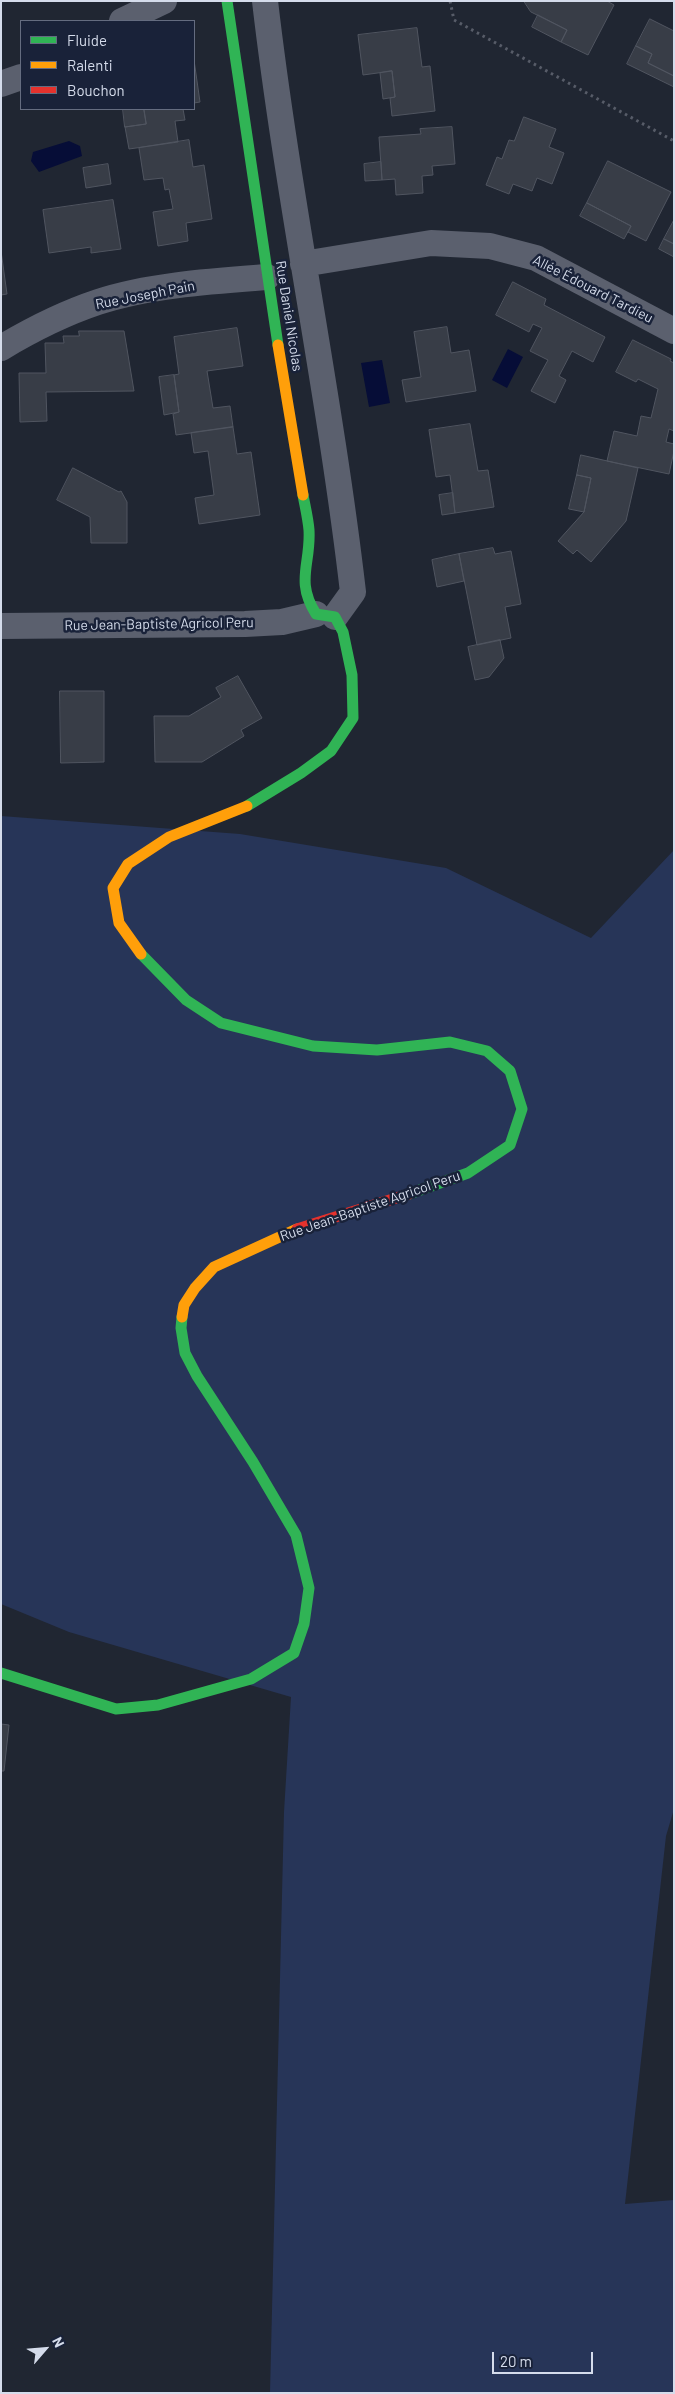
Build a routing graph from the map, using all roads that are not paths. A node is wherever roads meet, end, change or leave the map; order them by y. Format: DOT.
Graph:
graph roads {
  1 [pos="164,1"];
  2 [pos="227,1"];
  3 [pos="265,1"];
  4 [pos="124,20"];
  5 [pos="20,77"];
  6 [pos="1,84"];
  7 [pos="303,264"];
  8 [pos="267,277"];
  9 [pos="674,331"];
  10 [pos="1,348"];
  11 [pos="326,615"];
  12 [pos="1,626"];
  13 [pos="1,1673"];
  1 -- 4 [label="street"];
  2 -- 8 [label="street, Rue Daniel Nicolas"];
  3 -- 7 [label="street"];
  5 -- 6 [label="street"];
  7 -- 9 [label="street, Allée Édouard Tardieu"];
  7 -- 11 [label="street"];
  8 -- 10 [label="street, Rue Joseph Pain"];
  8 -- 11 [label="street, Rue Daniel Nicolas"];
  11 -- 12 [label="street, Rue Jean-Baptiste Agricol Peru"];
  11 -- 13 [label="street, Rue Jean-Baptiste Agricol Peru"];
}
